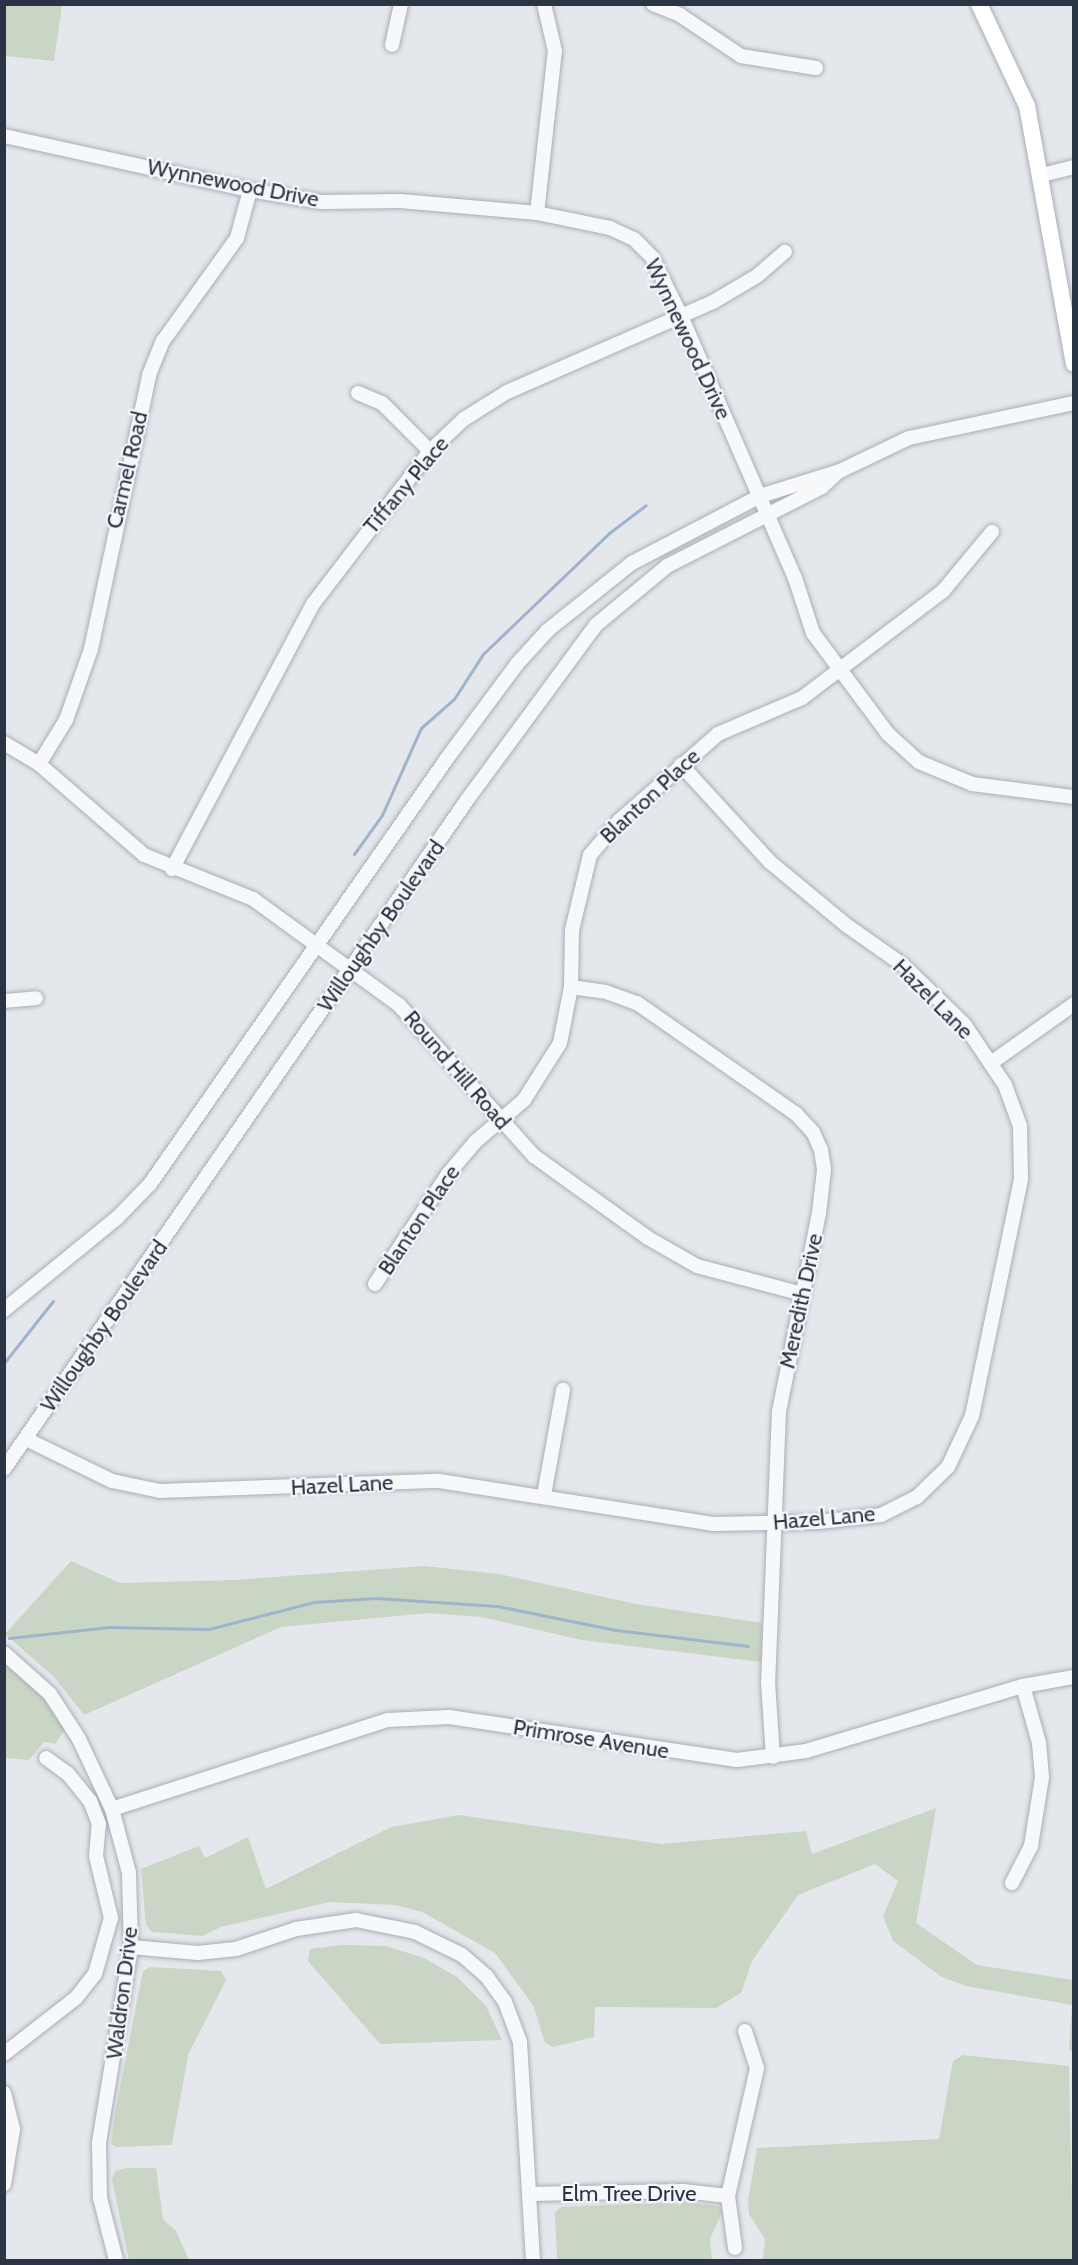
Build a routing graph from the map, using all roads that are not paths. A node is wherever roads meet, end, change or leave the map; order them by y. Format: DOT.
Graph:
graph roads {
  1 [pos="401,4"];
  2 [pos="653,4"];
  3 [pos="980,4"];
  4 [pos="548,5"];
  5 [pos="392,45"];
  6 [pos="816,68"];
  7 [pos="4,136"];
  8 [pos="1074,166"];
  9 [pos="1042,175"];
  10 [pos="250,190"];
  11 [pos="537,213"];
  12 [pos="785,252"];
  13 [pos="681,316"];
  14 [pos="1074,364"];
  15 [pos="358,393"];
  16 [pos="1074,403"];
  17 [pos="430,451"];
  18 [pos="840,471"];
  19 [pos="760,496"];
  20 [pos="767,513"];
  21 [pos="992,532"];
  22 [pos="839,670"];
  23 [pos="4,743"];
  24 [pos="39,764"];
  25 [pos="681,765"];
  26 [pos="1074,797"];
  27 [pos="172,869"];
  28 [pos="319,945"];
  29 [pos="351,970"];
  30 [pos="572,987"];
  31 [pos="36,998"];
  32 [pos="4,1001"];
  33 [pos="1074,1004"];
  34 [pos="991,1063"];
  35 [pos="499,1121"];
  36 [pos="375,1284"];
  37 [pos="802,1294"];
  38 [pos="4,1310"];
  39 [pos="563,1389"];
  40 [pos="26,1438"];
  41 [pos="4,1469"];
  42 [pos="544,1495"];
  43 [pos="773,1523"];
  44 [pos="4,1653"];
  45 [pos="1074,1677"];
  46 [pos="1023,1686"];
  47 [pos="772,1757"];
  48 [pos="46,1758"];
  49 [pos="112,1809"];
  50 [pos="1012,1884"];
  51 [pos="131,1947"];
  52 [pos="745,2031"];
  53 [pos="4,2054"];
  54 [pos="4,2093"];
  55 [pos="4,2184"];
  56 [pos="529,2194"];
  57 [pos="728,2196"];
  58 [pos="735,2248"];
  59 [pos="116,2260"];
  60 [pos="533,2260"];
  1 -- 5 [label="street"];
  2 -- 6 [label="street"];
  3 -- 9 [label="main road"];
  4 -- 11 [label="street"];
  7 -- 10 [label="street, Wynnewood Drive"];
  8 -- 9 [label="street"];
  9 -- 14 [label="main road"];
  10 -- 11 [label="street, Wynnewood Drive"];
  10 -- 24 [label="street, Carmel Road"];
  11 -- 13 [label="street, Wynnewood Drive"];
  12 -- 13 [label="street, Tiffany Place"];
  13 -- 17 [label="street, Tiffany Place"];
  13 -- 19 [label="street, Wynnewood Drive"];
  15 -- 17 [label="street"];
  16 -- 18 [label="street, Willoughby Boulevard"];
  17 -- 27 [label="street, Tiffany Place"];
  18 -- 19 [label="street, Willoughby Boulevard"];
  18 -- 20 [label="street, Willoughby Boulevard"];
  19 -- 20 [label="street, Wynnewood Drive"];
  19 -- 28 [label="street, Willoughby Boulevard"];
  20 -- 22 [label="street, Wynnewood Drive"];
  20 -- 29 [label="street, Willoughby Boulevard"];
  21 -- 22 [label="street, Blanton Place"];
  22 -- 25 [label="street, Blanton Place"];
  22 -- 26 [label="street, Wynnewood Drive"];
  23 -- 24 [label="street, Round Hill Road"];
  24 -- 27 [label="street, Round Hill Road"];
  25 -- 30 [label="street, Blanton Place"];
  25 -- 34 [label="street, Hazel Lane"];
  27 -- 28 [label="street, Round Hill Road"];
  28 -- 29 [label="street, Round Hill Road"];
  28 -- 38 [label="street, Willoughby Boulevard"];
  29 -- 35 [label="street, Round Hill Road"];
  29 -- 40 [label="street, Willoughby Boulevard"];
  30 -- 35 [label="street, Blanton Place"];
  30 -- 37 [label="street, Meredith Drive"];
  31 -- 32 [label="street"];
  33 -- 34 [label="street"];
  34 -- 43 [label="street, Hazel Lane"];
  35 -- 36 [label="street, Blanton Place"];
  35 -- 37 [label="street, Round Hill Road"];
  37 -- 43 [label="street, Meredith Drive"];
  39 -- 42 [label="street"];
  40 -- 41 [label="street, Willoughby Boulevard"];
  40 -- 42 [label="street, Hazel Lane"];
  42 -- 43 [label="street, Hazel Lane"];
  43 -- 47 [label="street, Meredith Drive"];
  44 -- 49 [label="street, Waldron Drive"];
  45 -- 46 [label="street, Primrose Avenue"];
  46 -- 47 [label="street, Primrose Avenue"];
  46 -- 50 [label="street"];
  47 -- 49 [label="street, Primrose Avenue"];
  48 -- 53 [label="street"];
  49 -- 51 [label="street, Waldron Drive"];
  51 -- 56 [label="street"];
  51 -- 59 [label="street, Waldron Drive"];
  52 -- 57 [label="street"];
  54 -- 55 [label="street"];
  56 -- 57 [label="street, Elm Tree Drive"];
  56 -- 60 [label="street"];
  57 -- 58 [label="street"];
}
